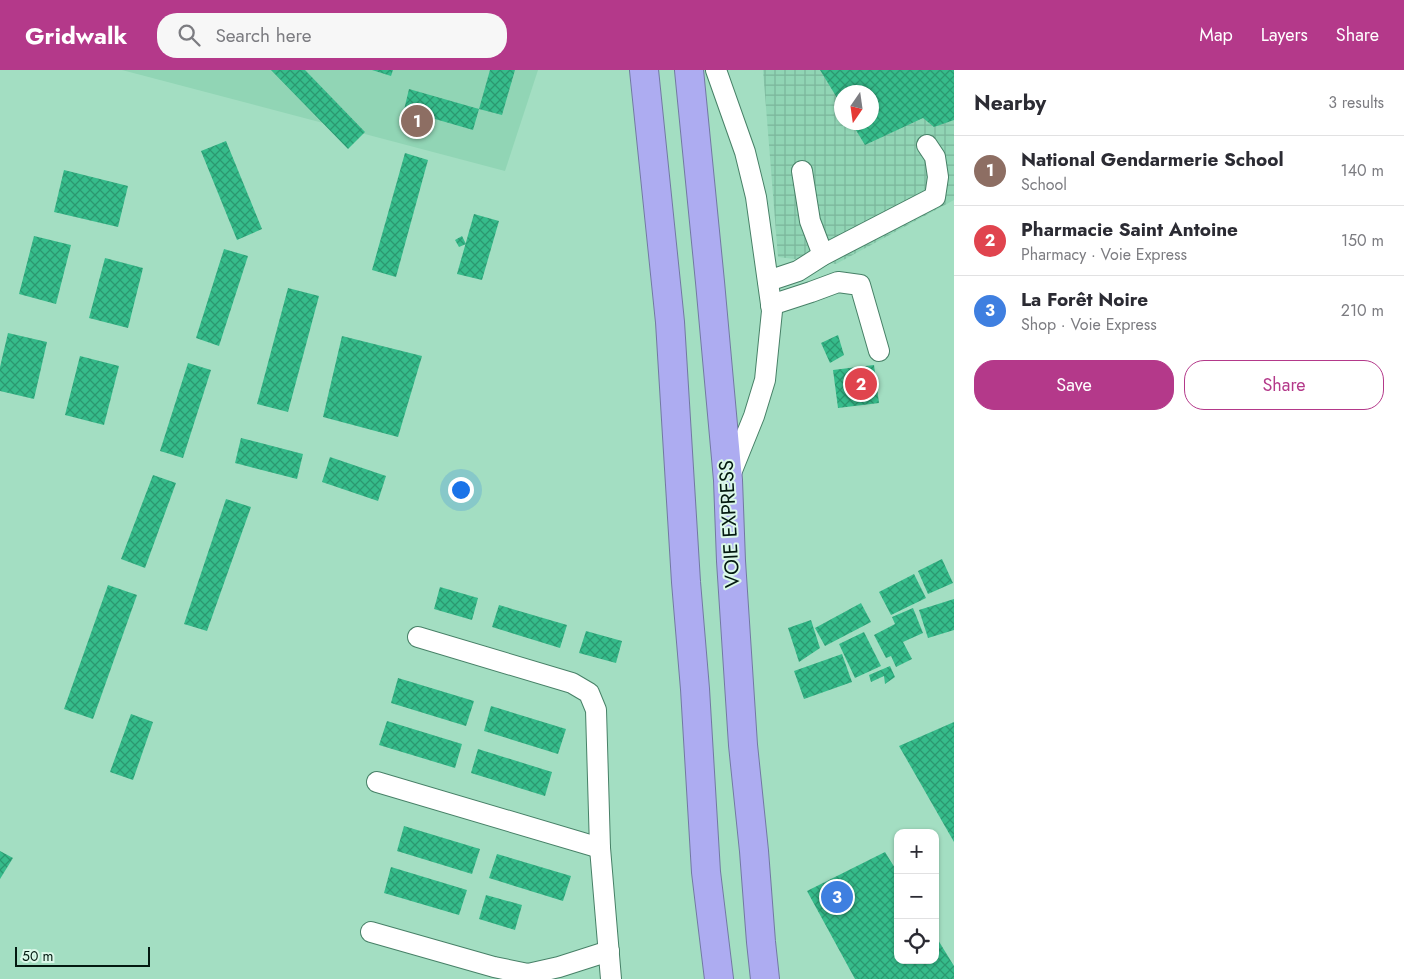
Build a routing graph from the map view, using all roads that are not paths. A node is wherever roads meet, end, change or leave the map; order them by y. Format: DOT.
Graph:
graph roads {
  1 [pos="644,70"];
  2 [pos="689,70"];
  3 [pos="716,70"];
  4 [pos="927,145"];
  5 [pos="802,171"];
  6 [pos="823,255"];
  7 [pos="768,281"];
  8 [pos="771,305"];
  9 [pos="879,351"];
  10 [pos="728,480"];
  11 [pos="418,637"];
  12 [pos="377,782"];
  13 [pos="600,848"];
  14 [pos="371,932"];
  15 [pos="608,952"];
  16 [pos="611,979"];
  17 [pos="719,979"];
  18 [pos="766,979"];
  1 -- 17 [label="highway"];
  2 -- 10 [label="highway, VOIE EXPRESS"];
  3 -- 7 [label="street"];
  4 -- 6 [label="street"];
  5 -- 6 [label="street"];
  6 -- 7 [label="street"];
  7 -- 8 [label="street"];
  8 -- 9 [label="street"];
  8 -- 10 [label="street"];
  10 -- 18 [label="highway, VOIE EXPRESS"];
  11 -- 13 [label="street"];
  12 -- 13 [label="street"];
  13 -- 15 [label="street"];
  14 -- 15 [label="street"];
  15 -- 16 [label="street"];
}
